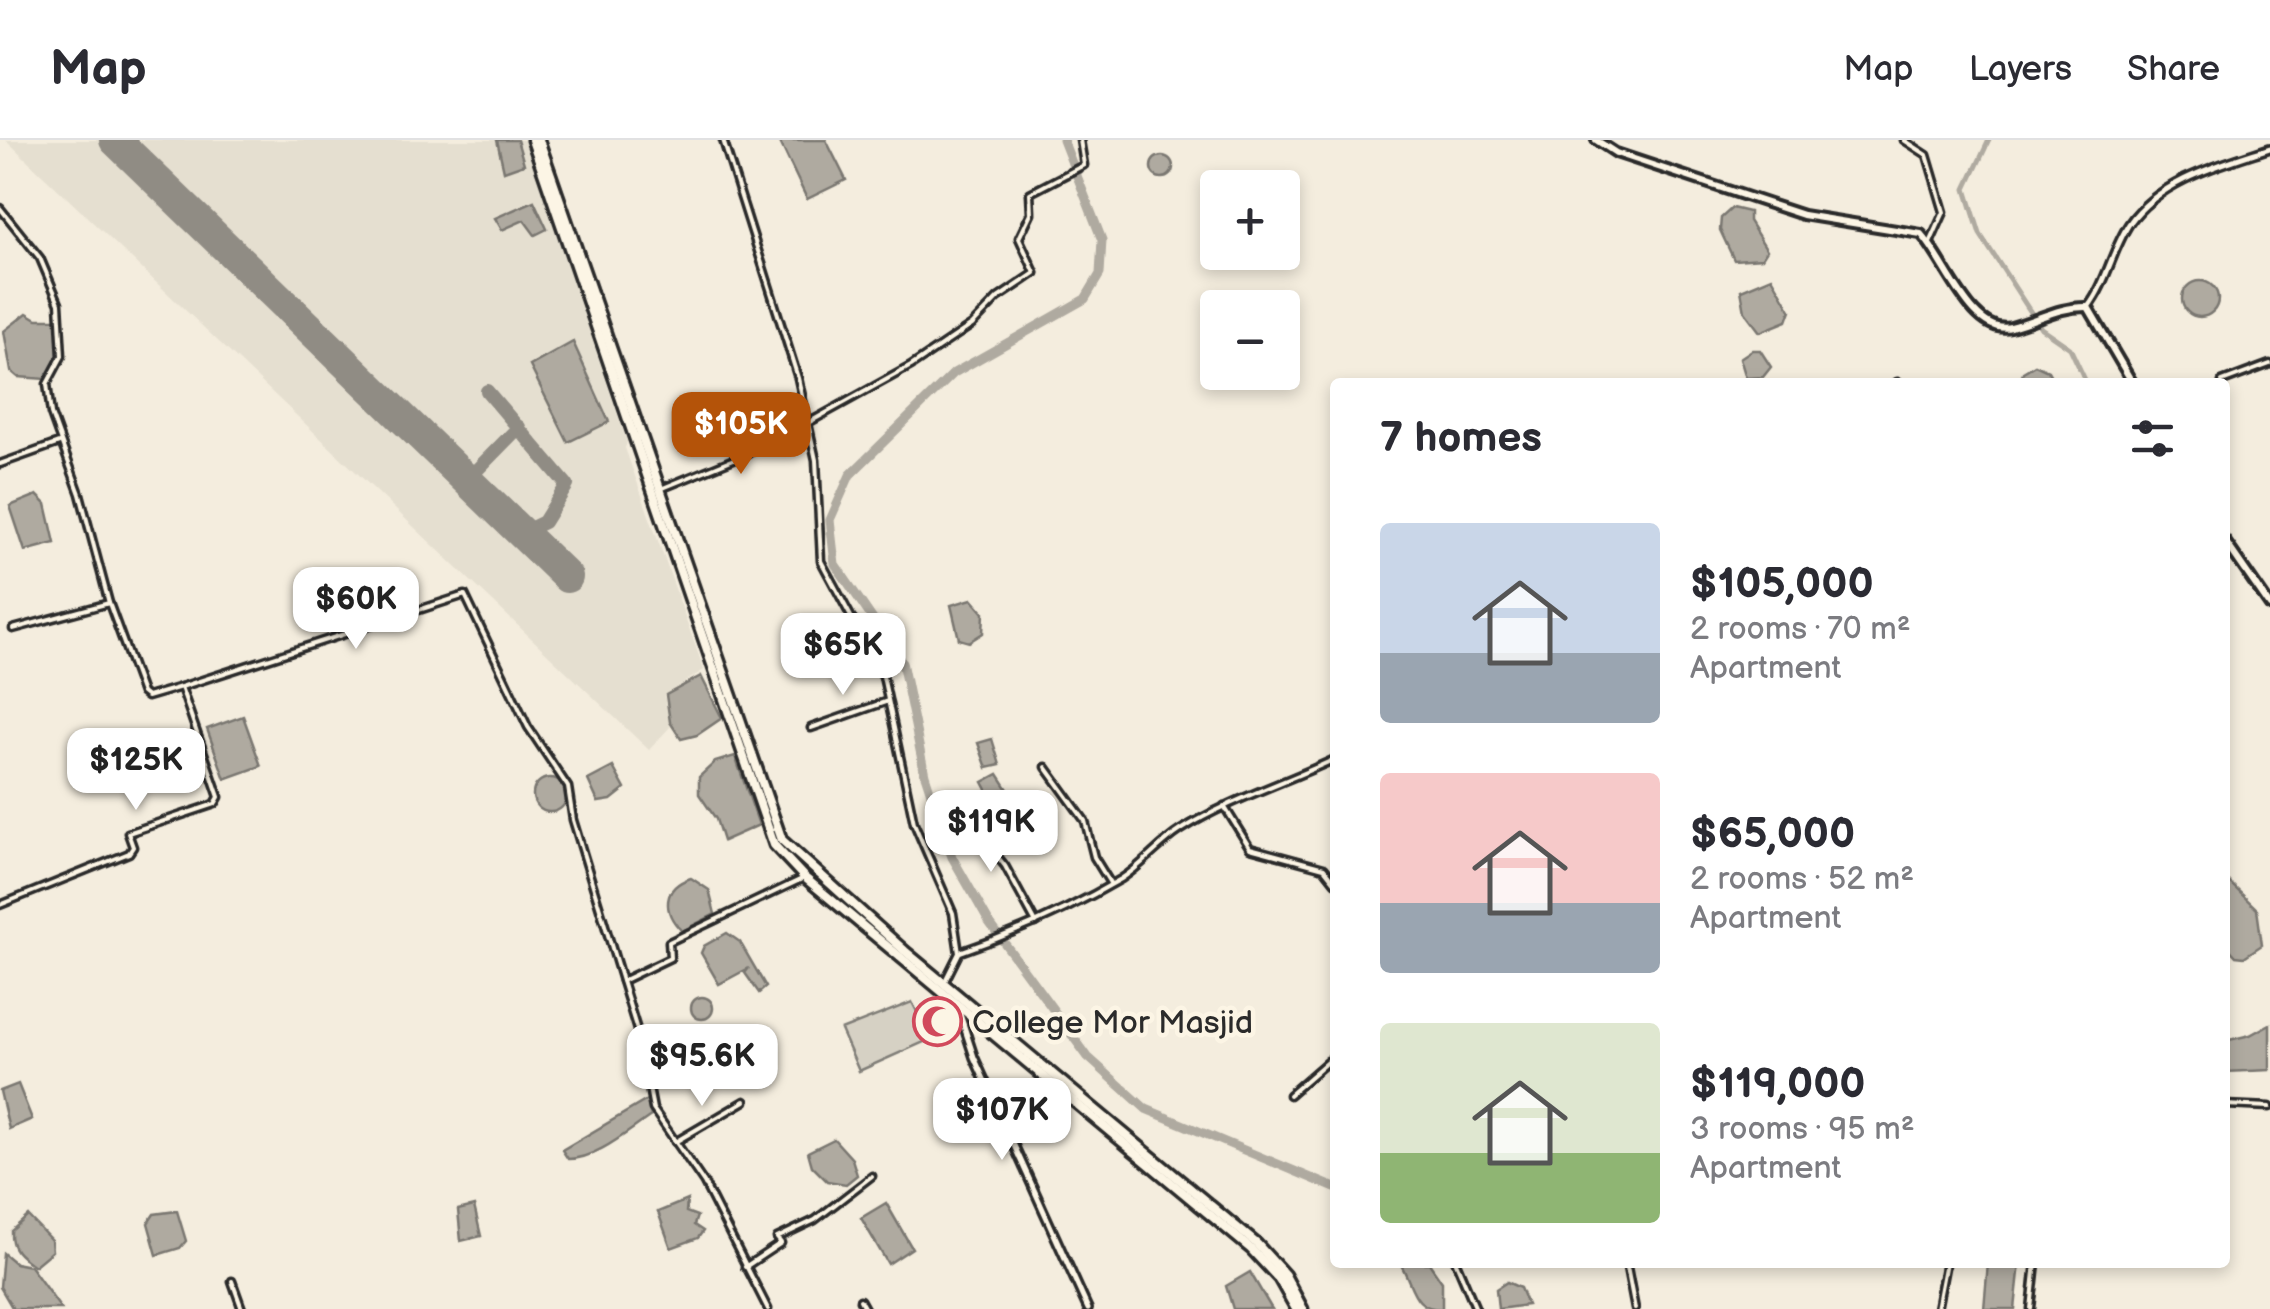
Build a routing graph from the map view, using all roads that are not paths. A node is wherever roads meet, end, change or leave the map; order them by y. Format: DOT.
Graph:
graph roads {
  1 [pos="532,140"];
  2 [pos="540,140"];
  3 [pos="723,140"];
  4 [pos="1080,140"];
  5 [pos="1596,140"];
  6 [pos="1904,140"];
  7 [pos="2270,148"];
  8 [pos="0,208"];
  9 [pos="1930,243"];
  10 [pos="2088,307"];
  11 [pos="2270,364"];
  12 [pos="2130,378"];
  13 [pos="2230,379"];
  14 [pos="806,423"];
  15 [pos="59,443"];
  16 [pos="0,464"];
  17 [pos="659,490"];
  18 [pos="661,507"];
  19 [pos="2230,547"];
  20 [pos="109,603"];
  21 [pos="2270,606"];
  22 [pos="13,629"];
  23 [pos="181,688"];
  24 [pos="888,701"];
  25 [pos="811,728"];
  26 [pos="1330,761"];
  27 [pos="1046,766"];
  28 [pos="1224,806"];
  29 [pos="976,818"];
  30 [pos="1330,876"];
  31 [pos="804,878"];
  32 [pos="1111,884"];
  33 [pos="0,906"];
  34 [pos="856,915"];
  35 [pos="1036,924"];
  36 [pos="959,953"];
  37 [pos="622,981"];
  38 [pos="944,983"];
  39 [pos="956,1002"];
  40 [pos="998,1033"];
  41 [pos="1330,1059"];
  42 [pos="1289,1096"];
  43 [pos="744,1101"];
  44 [pos="2230,1105"];
  45 [pos="2270,1107"];
  46 [pos="674,1142"];
  47 [pos="872,1176"];
  48 [pos="745,1268"];
  49 [pos="1459,1268"];
  50 [pos="1627,1268"];
  51 [pos="1945,1268"];
  52 [pos="2035,1268"];
  53 [pos="232,1281"];
  54 [pos="860,1300"];
  55 [pos="242,1309"];
  56 [pos="768,1309"];
  57 [pos="865,1309"];
  58 [pos="1088,1309"];
  59 [pos="1300,1309"];
  60 [pos="1476,1309"];
  61 [pos="1635,1309"];
  62 [pos="1937,1309"];
  63 [pos="2031,1309"];
  1 -- 18 [label="main road"];
  2 -- 17 [label="main road"];
  3 -- 14 [label="street"];
  4 -- 14 [label="street"];
  5 -- 9 [label="main road"];
  6 -- 9 [label="street"];
  7 -- 10 [label="street"];
  8 -- 15 [label="street"];
  9 -- 10 [label="main road"];
  10 -- 12 [label="main road"];
  11 -- 13 [label="street"];
  14 -- 17 [label="street"];
  14 -- 24 [label="street"];
  15 -- 16 [label="street"];
  15 -- 20 [label="street"];
  17 -- 18 [label="main road"];
  18 -- 31 [label="main road"];
  18 -- 34 [label="main road"];
  19 -- 21 [label="main road"];
  20 -- 22 [label="street"];
  20 -- 23 [label="street"];
  23 -- 33 [label="street"];
  23 -- 37 [label="street"];
  24 -- 25 [label="street"];
  24 -- 36 [label="street"];
  26 -- 28 [label="street"];
  27 -- 32 [label="street"];
  28 -- 30 [label="street"];
  28 -- 32 [label="street"];
  29 -- 35 [label="street"];
  31 -- 34 [label="main road"];
  31 -- 37 [label="street"];
  32 -- 35 [label="street"];
  34 -- 38 [label="main road"];
  34 -- 39 [label="main road"];
  35 -- 36 [label="street"];
  36 -- 38 [label="street"];
  37 -- 46 [label="street"];
  38 -- 40 [label="main road"];
  39 -- 40 [label="main road"];
  39 -- 58 [label="street"];
  40 -- 59 [label="main road"];
  41 -- 42 [label="street"];
  43 -- 46 [label="street"];
  44 -- 45 [label="street"];
  46 -- 48 [label="street"];
  47 -- 48 [label="street"];
  48 -- 56 [label="street"];
  49 -- 60 [label="street"];
  50 -- 61 [label="street"];
  51 -- 62 [label="street"];
  52 -- 63 [label="street"];
  53 -- 55 [label="street"];
  54 -- 57 [label="street"];
}
